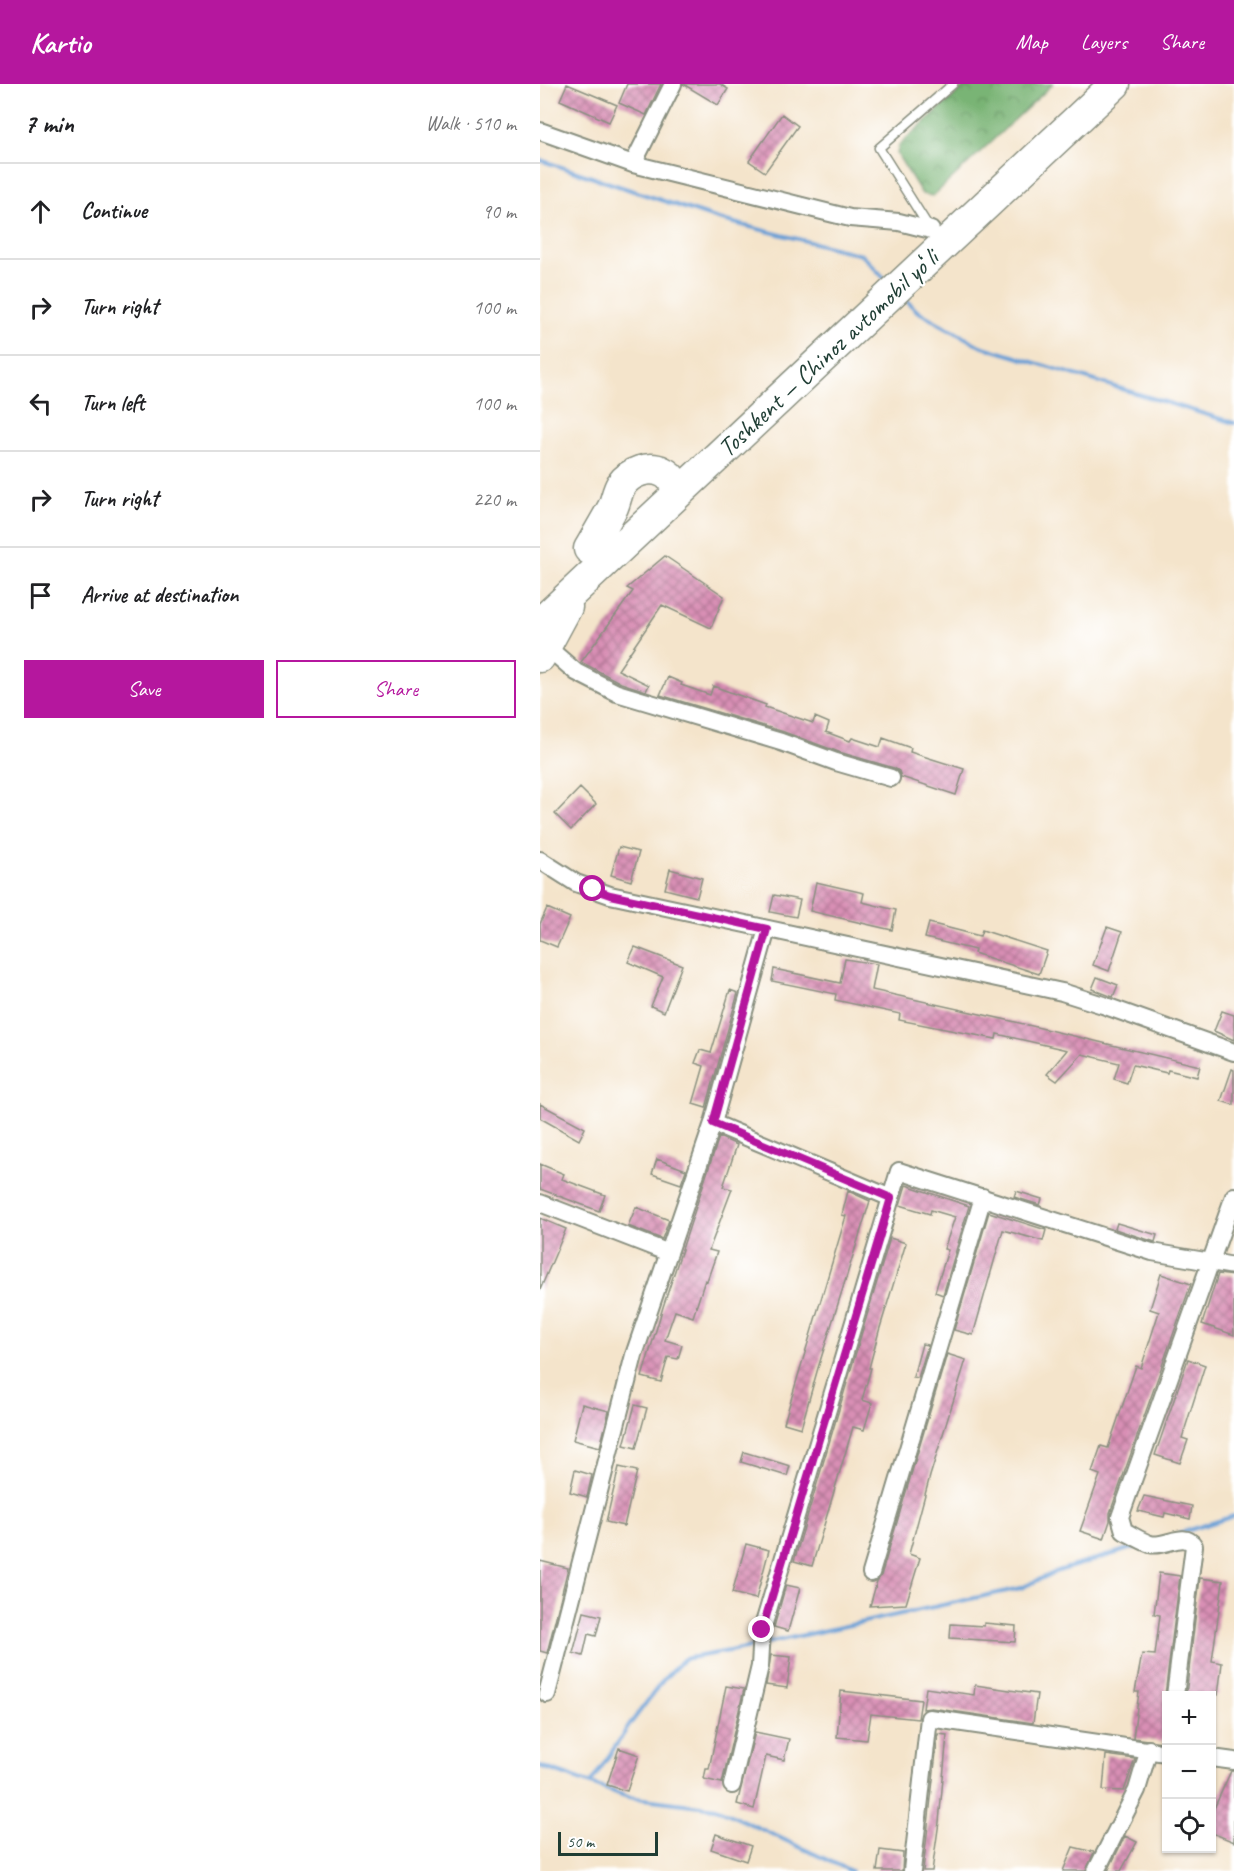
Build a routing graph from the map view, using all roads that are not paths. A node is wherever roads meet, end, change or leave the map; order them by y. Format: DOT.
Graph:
graph roads {
  1 [pos="673,84"];
  2 [pos="953,84"];
  3 [pos="1087,84"];
  4 [pos="1115,84"];
  5 [pos="540,131"];
  6 [pos="633,164"];
  7 [pos="924,245"];
  8 [pos="672,485"];
  9 [pos="541,594"];
  10 [pos="542,642"];
  11 [pos="891,778"];
  12 [pos="540,860"];
  13 [pos="767,929"];
  14 [pos="1234,1052"];
  15 [pos="713,1123"];
  16 [pos="1234,1196"];
  17 [pos="983,1197"];
  18 [pos="891,1198"];
  19 [pos="540,1203"];
  20 [pos="669,1253"];
  21 [pos="1209,1263"];
  22 [pos="1234,1266"];
  23 [pos="871,1574"];
  24 [pos="1175,1691"];
  25 [pos="547,1694"];
  26 [pos="1149,1749"];
  27 [pos="1162,1752"];
  28 [pos="1216,1759"];
  29 [pos="1234,1761"];
  30 [pos="732,1785"];
  31 [pos="912,1871"];
  32 [pos="1096,1871"];
  1 -- 6 [label="street"];
  2 -- 7 [label="lane"];
  3 -- 7 [label="highway, Toshkent — Chinoz avtomobil yoʻli"];
  4 -- 7 [label="highway, Toshkent — Chinoz avtomobil yoʻli"];
  5 -- 6 [label="street"];
  6 -- 7 [label="street"];
  7 -- 8 [label="highway, Toshkent — Chinoz avtomobil yoʻli"];
  8 -- 9 [label="highway"];
  8 -- 10 [label="highway, Toshkent — Chinoz avtomobil yoʻli"];
  10 -- 11 [label="street"];
  12 -- 13 [label="street"];
  13 -- 14 [label="street"];
  13 -- 15 [label="street"];
  15 -- 18 [label="street"];
  15 -- 20 [label="street"];
  16 -- 21 [label="street"];
  17 -- 18 [label="street"];
  17 -- 21 [label="street"];
  17 -- 23 [label="street"];
  18 -- 30 [label="street"];
  19 -- 20 [label="street"];
  20 -- 25 [label="street"];
  21 -- 22 [label="street"];
  21 -- 24 [label="street"];
  26 -- 27 [label="street"];
  26 -- 31 [label="street"];
  26 -- 32 [label="street"];
  28 -- 29 [label="street"];
}
